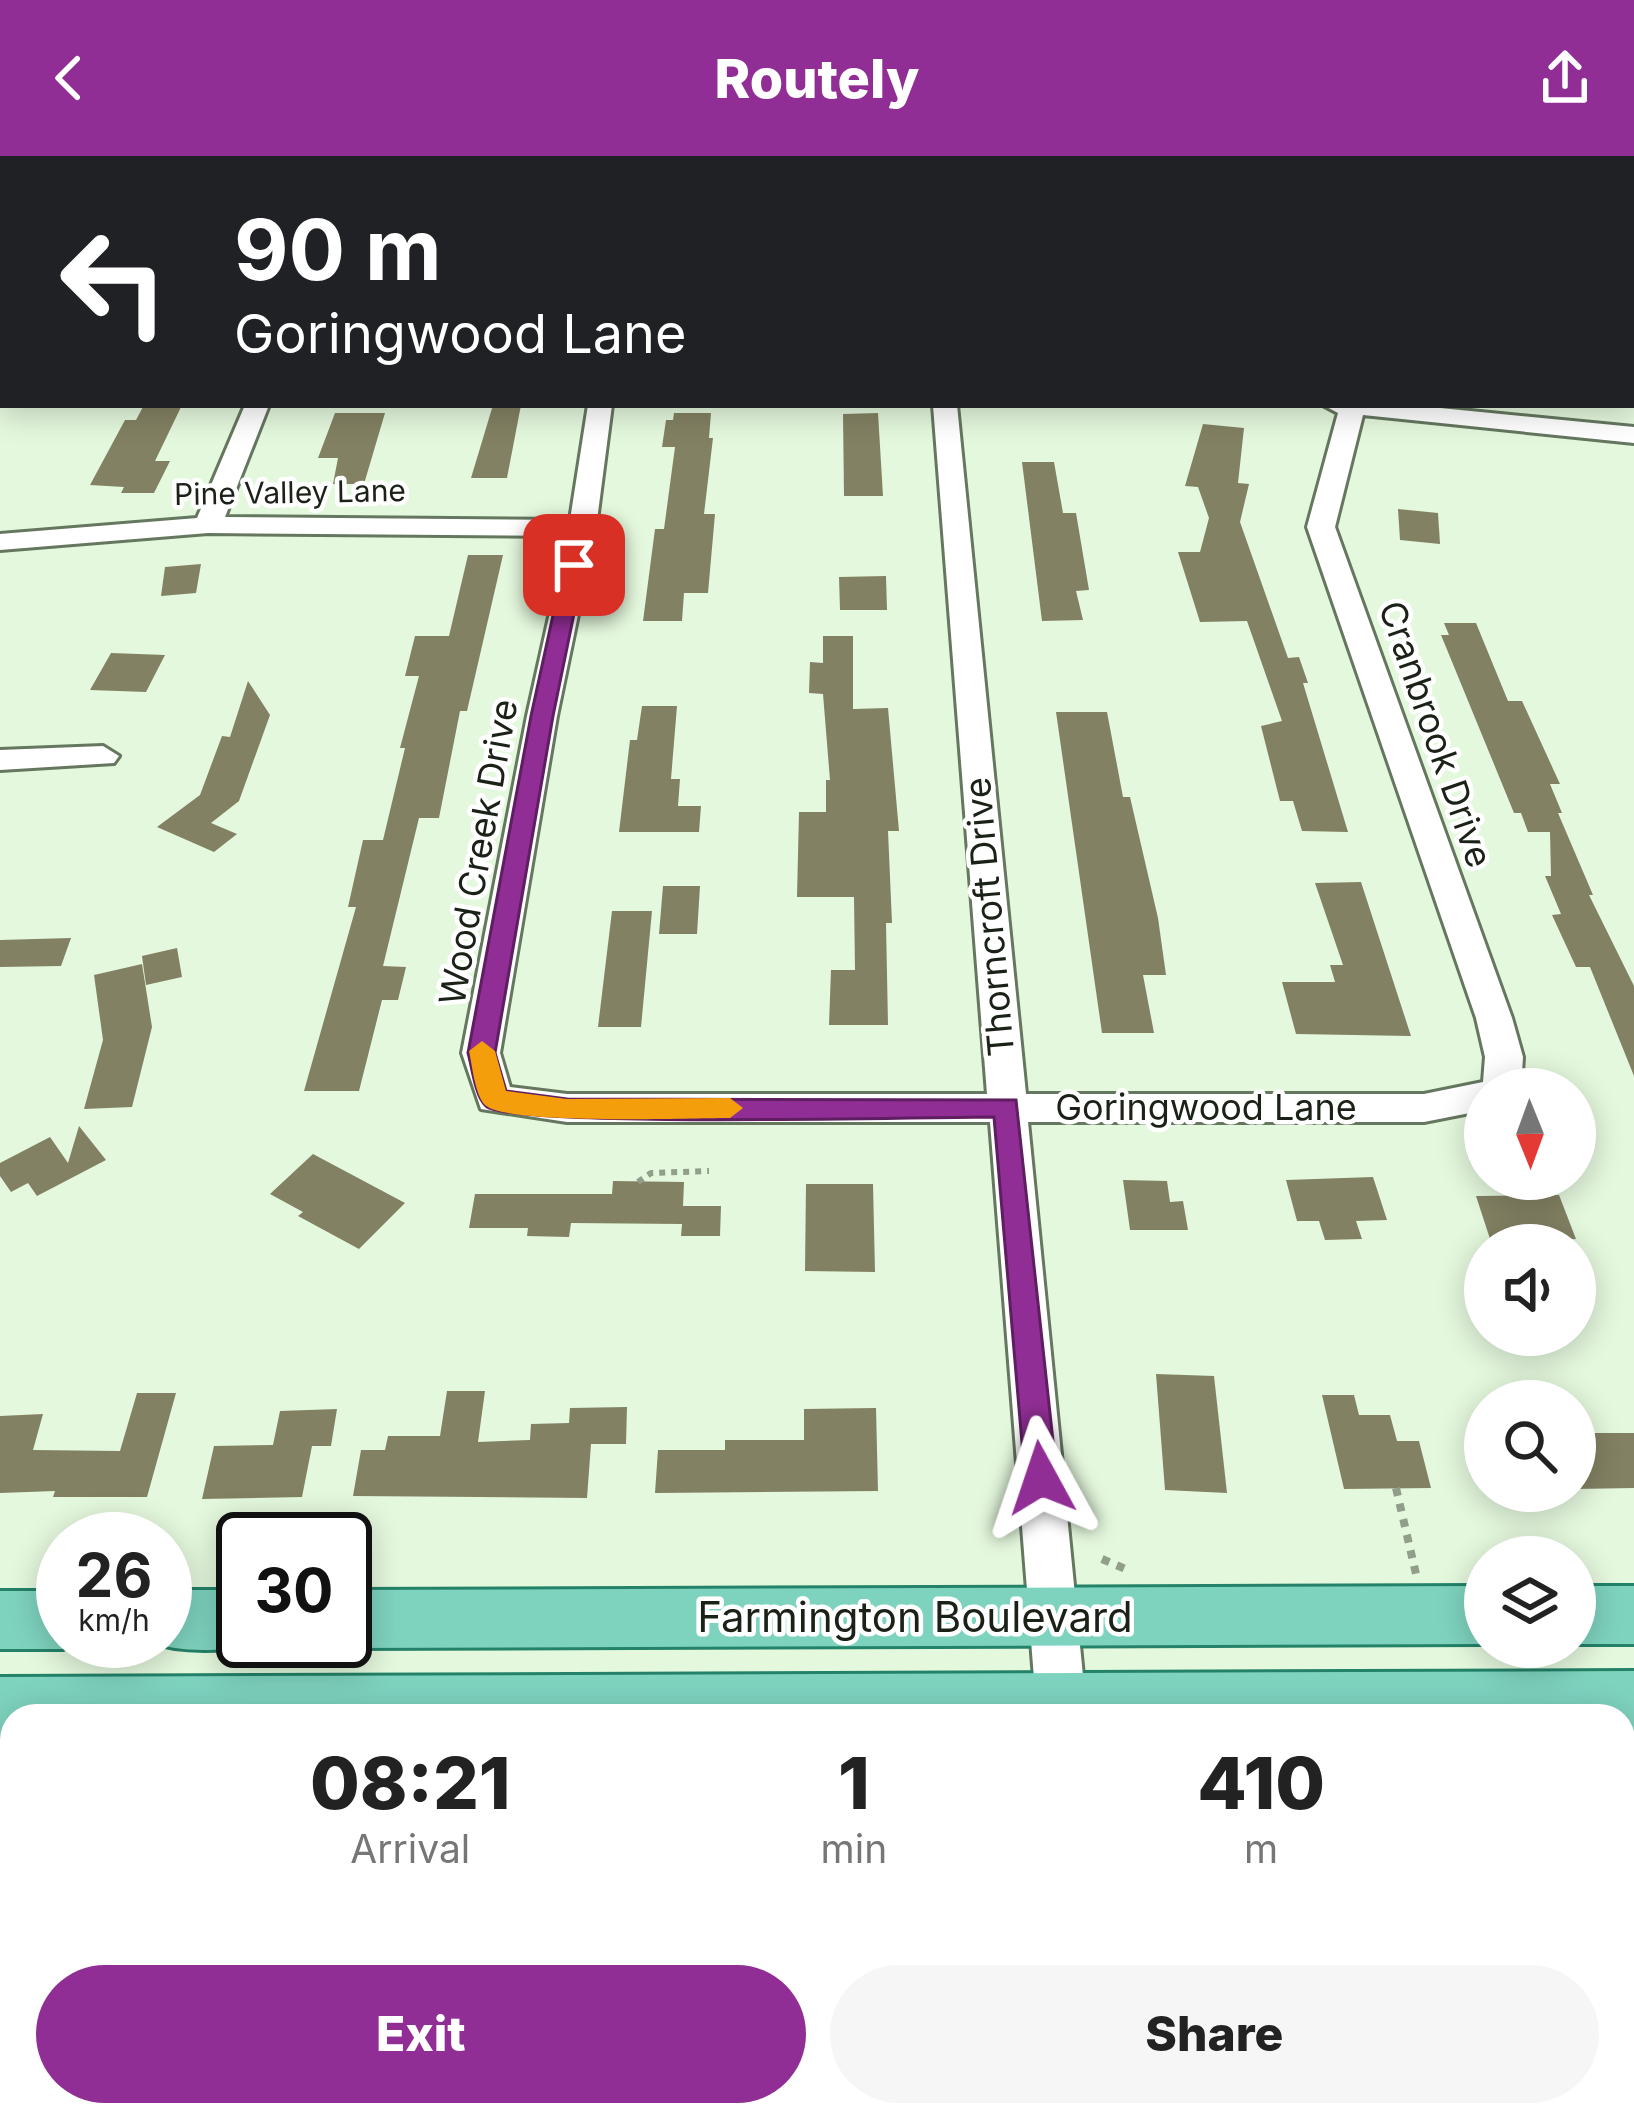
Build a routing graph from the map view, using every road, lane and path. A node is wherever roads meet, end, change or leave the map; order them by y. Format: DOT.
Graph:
graph roads {
  1 [pos="256,408"];
  2 [pos="600,408"];
  3 [pos="945,408"];
  4 [pos="1347,408"];
  5 [pos="1367,408"];
  6 [pos="1634,435"];
  7 [pos="208,525"];
  8 [pos="582,528"];
  9 [pos="0,542"];
  10 [pos="103,756"];
  11 [pos="0,760"];
  12 [pos="1503,1068"];
  13 [pos="495,1099"];
  14 [pos="1464,1100"];
  15 [pos="1007,1107"];
  16 [pos="710,1171"];
  17 [pos="638,1182"];
  18 [pos="1396,1488"];
  19 [pos="1419,1583"];
  20 [pos="1464,1615"];
  21 [pos="1596,1615"];
  22 [pos="1634,1615"];
  23 [pos="1053,1616"];
  24 [pos="372,1619"];
  25 [pos="0,1620"];
  26 [pos="36,1620"];
  27 [pos="1634,1702"];
  28 [pos="1060,1704"];
  29 [pos="1491,1704"];
  1 -- 7 [label="street"];
  2 -- 8 [label="street, Wood Creek Drive"];
  3 -- 15 [label="street, Thorncroft Drive"];
  4 -- 12 [label="street, Cranbrook Drive"];
  5 -- 6 [label="street"];
  7 -- 8 [label="street, Pine Valley Lane"];
  7 -- 9 [label="street, Pine Valley Lane"];
  8 -- 13 [label="street, Wood Creek Drive"];
  10 -- 11 [label="street"];
  13 -- 15 [label="street, Goringwood Lane"];
  14 -- 15 [label="street, Goringwood Lane"];
  15 -- 23 [label="street, Thorncroft Drive"];
  16 -- 17 [label="path"];
  18 -- 19 [label="path"];
  20 -- 23 [label="main road, Farmington Boulevard"];
  21 -- 22 [label="main road"];
  23 -- 24 [label="main road, Farmington Boulevard"];
  23 -- 28 [label="street, Thorncroft Drive"];
  25 -- 26 [label="main road"];
  27 -- 29 [label="main road"];
}
